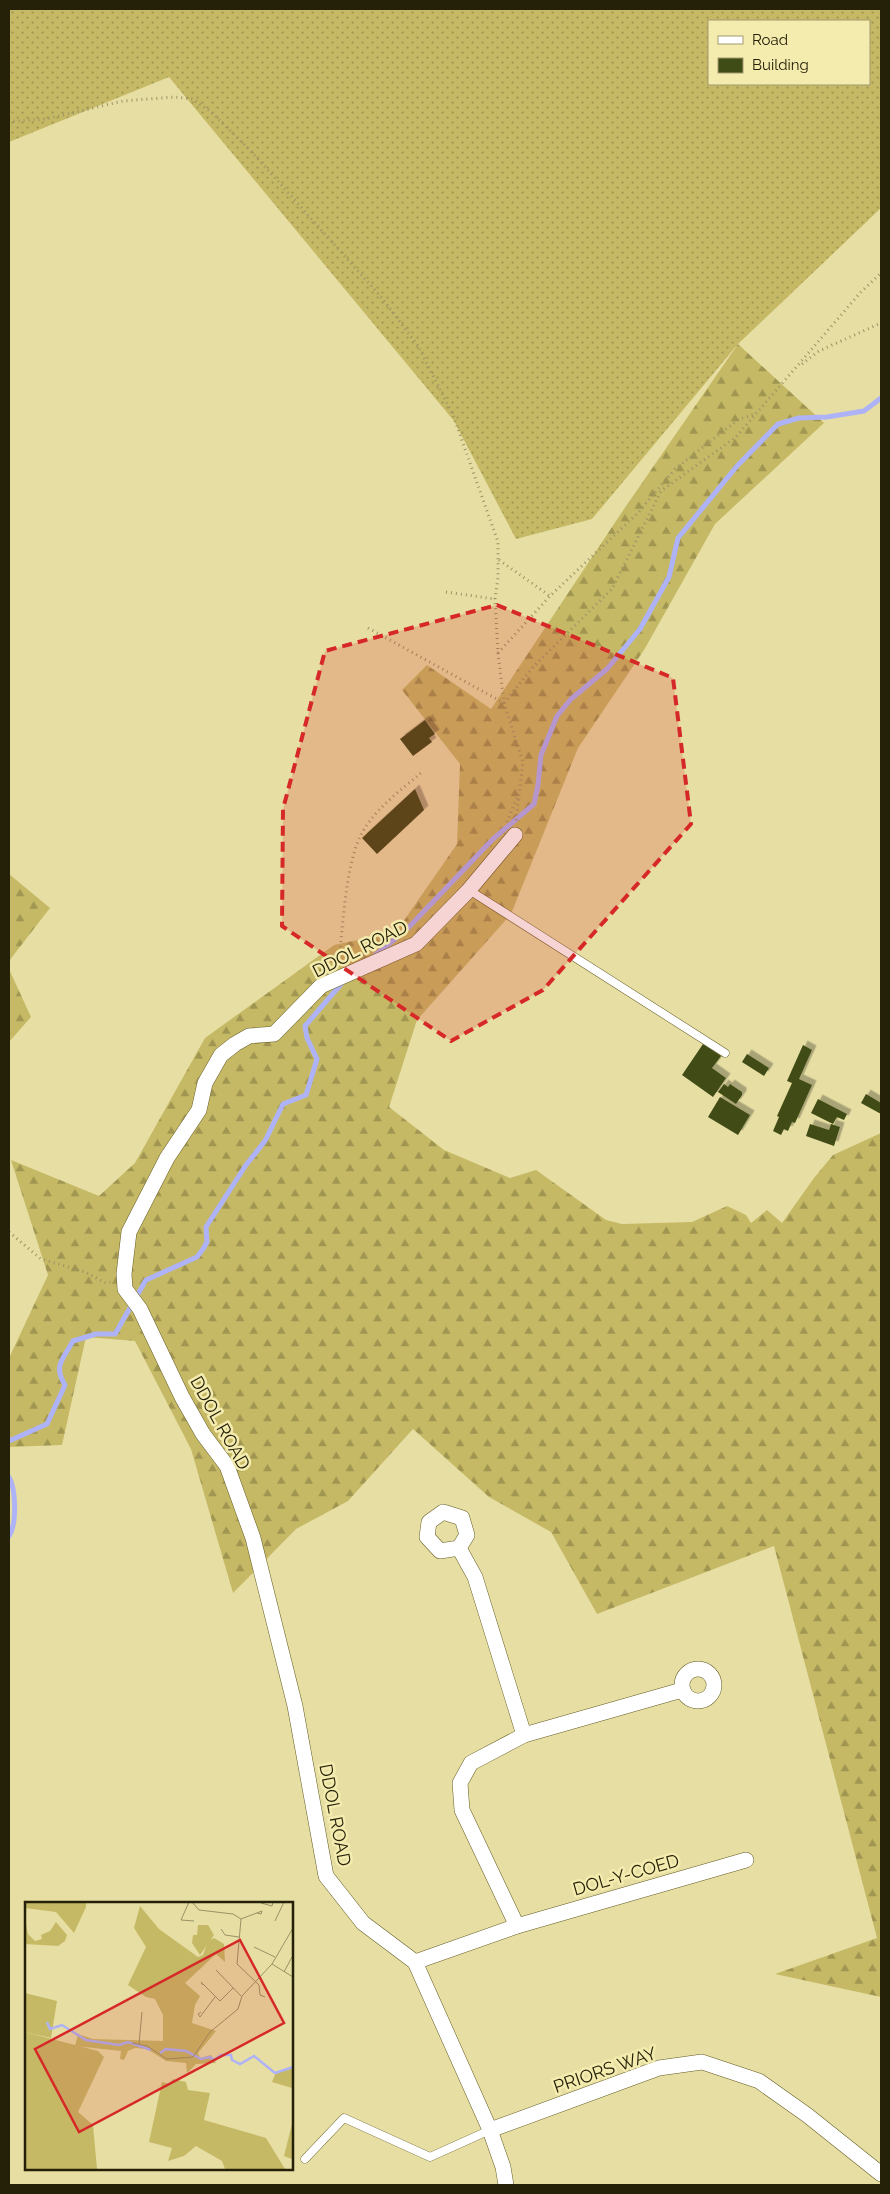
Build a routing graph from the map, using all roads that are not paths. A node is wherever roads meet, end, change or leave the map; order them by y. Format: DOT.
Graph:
graph roads {
  1 [pos="514,835"];
  2 [pos="469,890"];
  3 [pos="725,1053"];
  4 [pos="460,1548"];
  5 [pos="682,1690"];
  6 [pos="524,1735"];
  7 [pos="746,1860"];
  8 [pos="517,1926"];
  9 [pos="416,1962"];
  10 [pos="490,2130"];
  11 [pos="305,2159"];
  12 [pos="881,2174"];
  13 [pos="506,2185"];
  1 -- 2 [label="street, DDOL ROAD"];
  2 -- 3 [label="lane"];
  2 -- 9 [label="street, DDOL ROAD"];
  4 -- 6 [label="street"];
  5 -- 6 [label="street"];
  6 -- 8 [label="street"];
  7 -- 8 [label="street, DOL-Y-COED"];
  8 -- 9 [label="street, DOL-Y-COED"];
  9 -- 10 [label="street, DDOL ROAD"];
  10 -- 11 [label="lane"];
  10 -- 12 [label="street, PRIORS WAY"];
  10 -- 13 [label="street, DDOL ROAD"];
}
